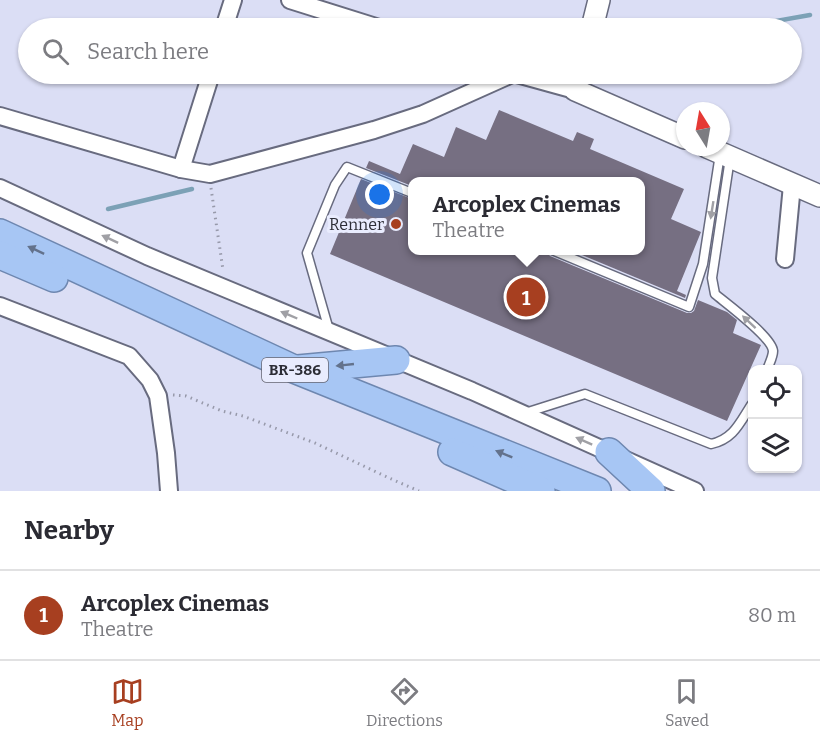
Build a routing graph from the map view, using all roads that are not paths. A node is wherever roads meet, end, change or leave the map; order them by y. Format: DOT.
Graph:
graph roads {
  1 [pos="233,0"];
  2 [pos="290,0"];
  3 [pos="599,0"];
  4 [pos="227,18"];
  5 [pos="347,18"];
  6 [pos="594,18"];
  7 [pos="208,84"];
  8 [pos="489,84"];
  9 [pos="582,84"];
  10 [pos="0,116"];
  11 [pos="676,133"];
  12 [pos="718,156"];
  13 [pos="719,156"];
  14 [pos="728,156"];
  15 [pos="181,170"];
  16 [pos="792,184"];
  17 [pos="0,188"];
  18 [pos="408,191"];
  19 [pos="820,196"];
  20 [pos="0,233"];
  21 [pos="0,255"];
  22 [pos="564,255"];
  23 [pos="785,259"];
  24 [pos="0,306"];
  25 [pos="329,332"];
  26 [pos="396,360"];
  27 [pos="769,365"];
  28 [pos="294,369"];
  29 [pos="748,411"];
  30 [pos="522,414"];
  31 [pos="609,452"];
  32 [pos="169,491"];
  33 [pos="541,491"];
  34 [pos="597,491"];
  35 [pos="651,491"];
  36 [pos="695,491"];
  1 -- 4 [label="street"];
  2 -- 5 [label="street"];
  3 -- 6 [label="street"];
  7 -- 15 [label="street"];
  8 -- 15 [label="street"];
  9 -- 11 [label="street"];
  10 -- 15 [label="street"];
  12 -- 22 [label="lane, one-way"];
  27 -- 13 [label="lane, one-way"];
  14 -- 16 [label="street"];
  16 -- 19 [label="street"];
  16 -- 23 [label="street"];
  25 -- 17 [label="street, one-way"];
  18 -- 25 [label="lane"];
  28 -- 20 [label="highway, BR-386, one-way"];
  21 -- 33 [label="highway, BR-386"];
  24 -- 32 [label="street"];
  25 -- 26 [label="street"];
  26 -- 28 [label="highway, one-way"];
  26 -- 30 [label="street"];
  34 -- 28 [label="highway, BR-386, one-way"];
  29 -- 30 [label="lane"];
  31 -- 30 [label="street, one-way"];
  31 -- 35 [label="highway"];
  31 -- 36 [label="street"];
}
